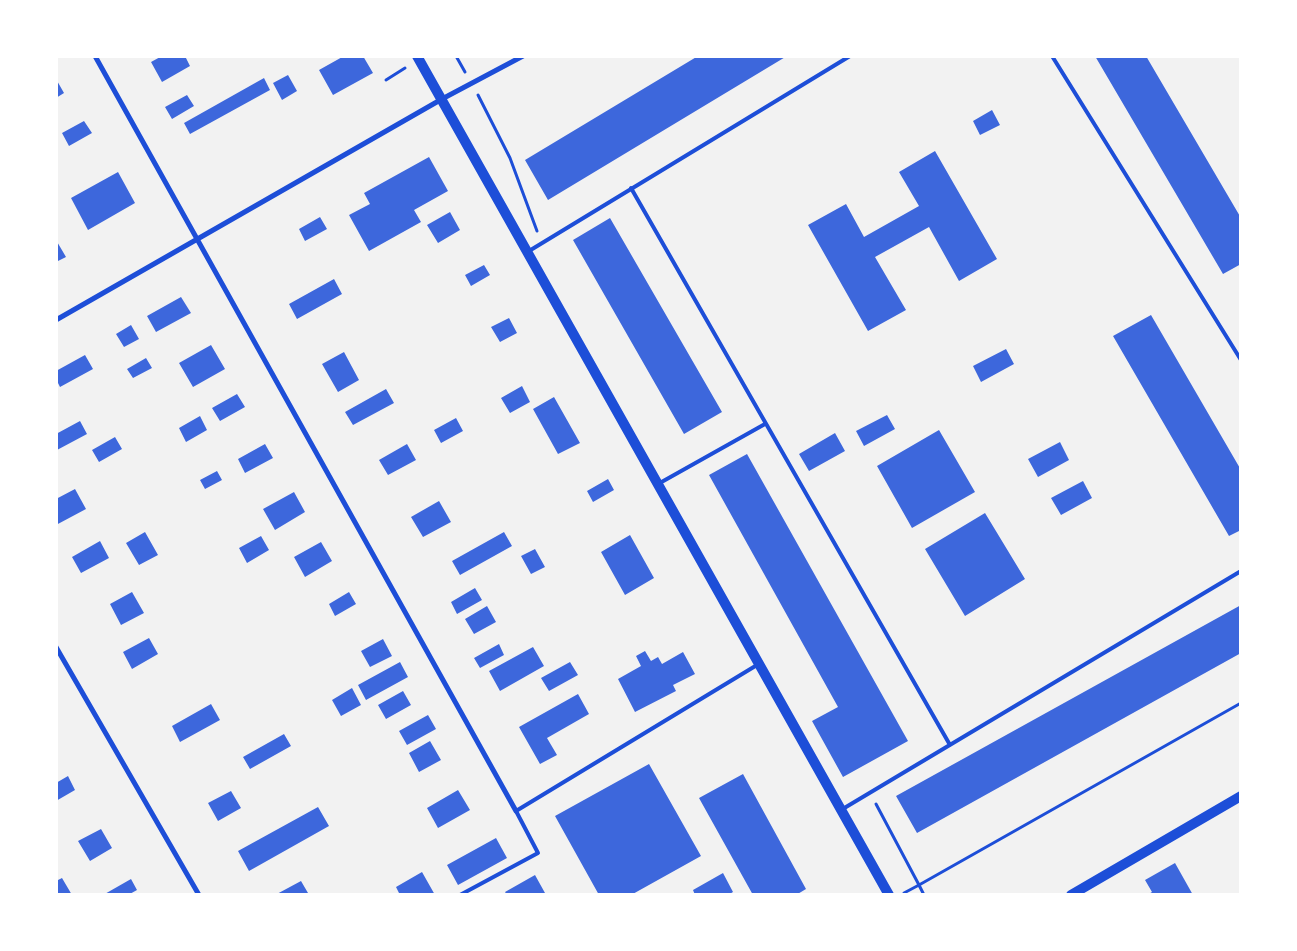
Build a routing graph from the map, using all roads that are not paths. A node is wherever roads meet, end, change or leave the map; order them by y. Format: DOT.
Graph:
graph roads {
  1 [pos="95,56"];
  2 [pos="417,56"];
  3 [pos="523,56"];
  4 [pos="850,56"];
  5 [pos="1052,56"];
  6 [pos="442,99"];
  7 [pos="631,188"];
  8 [pos="196,239"];
  9 [pos="527,252"];
  10 [pos="56,320"];
  11 [pos="1241,360"];
  12 [pos="765,424"];
  13 [pos="658,484"];
  14 [pos="1241,571"];
  15 [pos="56,647"];
  16 [pos="759,664"];
  17 [pos="950,745"];
  18 [pos="1241,796"];
  19 [pos="841,810"];
  20 [pos="516,811"];
  21 [pos="198,895"];
  22 [pos="460,895"];
  23 [pos="889,895"];
  24 [pos="1071,895"];
  1 -- 8 [label="street"];
  2 -- 6 [label="main road"];
  3 -- 6 [label="street"];
  4 -- 7 [label="lane"];
  5 -- 11 [label="lane"];
  6 -- 8 [label="street"];
  6 -- 9 [label="main road"];
  7 -- 9 [label="lane"];
  7 -- 12 [label="lane"];
  8 -- 10 [label="street"];
  8 -- 20 [label="street"];
  9 -- 13 [label="main road"];
  12 -- 13 [label="lane"];
  12 -- 17 [label="lane"];
  13 -- 16 [label="main road"];
  14 -- 17 [label="lane"];
  15 -- 21 [label="street"];
  16 -- 19 [label="main road"];
  16 -- 20 [label="lane"];
  17 -- 19 [label="lane"];
  18 -- 24 [label="main road"];
  19 -- 23 [label="main road"];
  20 -- 22 [label="lane"];
}
